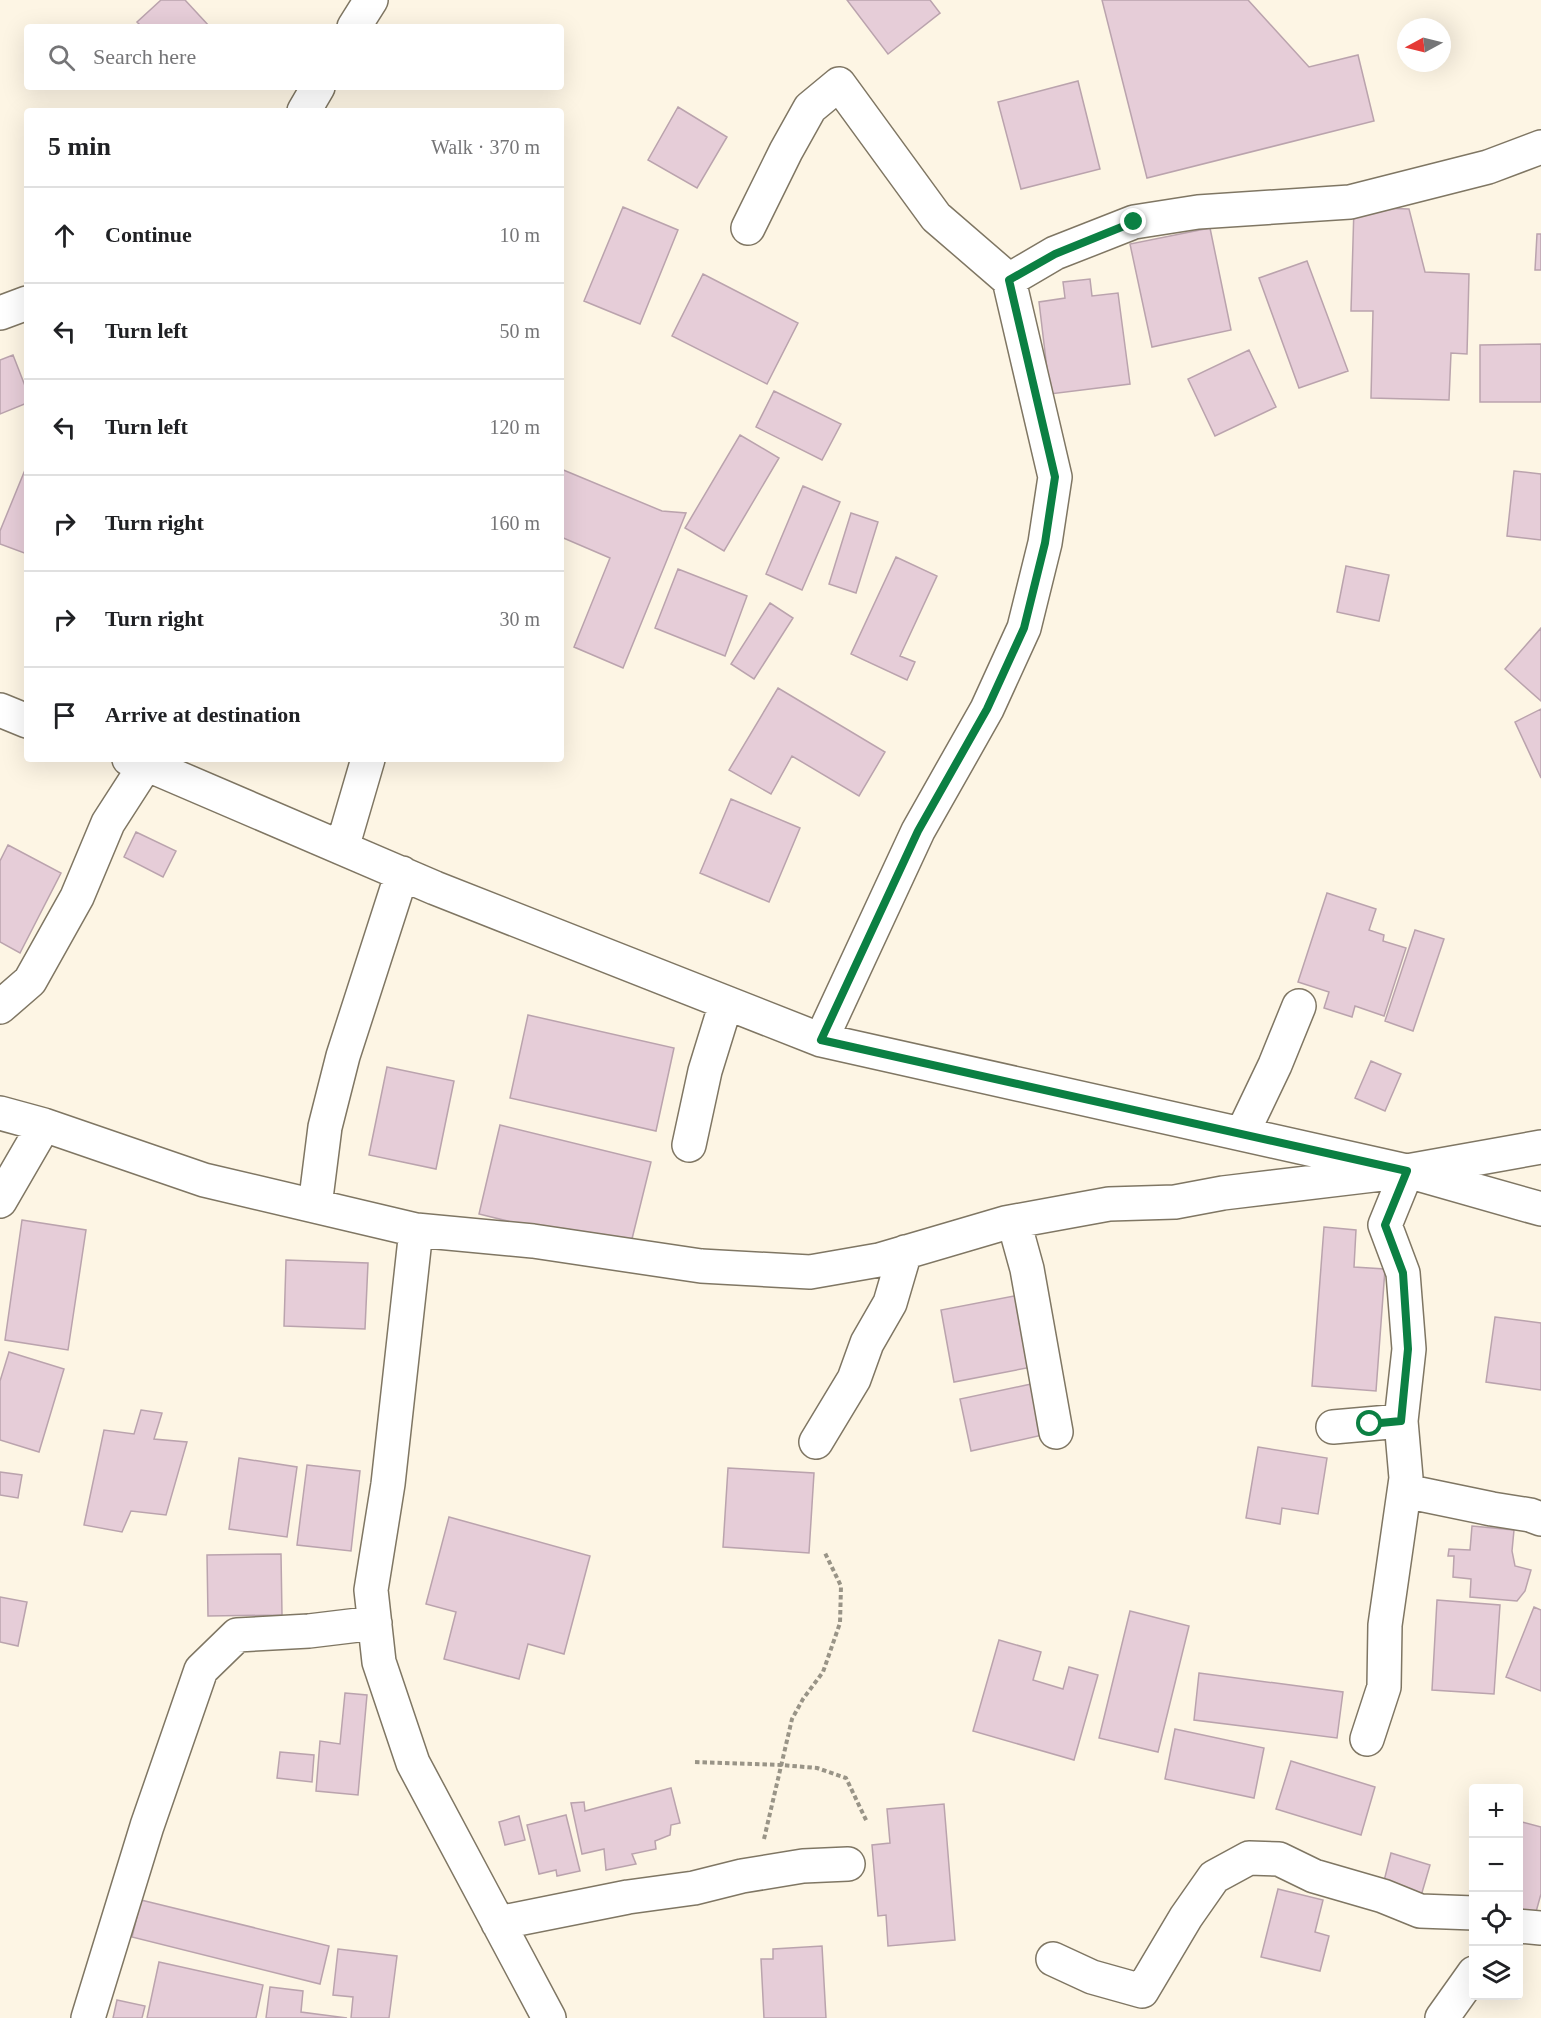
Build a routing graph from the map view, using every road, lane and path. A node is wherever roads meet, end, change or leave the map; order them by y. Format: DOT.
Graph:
graph roads {
  1 [pos="371,0"];
  2 [pos="356,24"];
  3 [pos="316,90"];
  4 [pos="306,108"];
  5 [pos="1541,147"];
  6 [pos="748,228"];
  7 [pos="1009,280"];
  8 [pos="24,304"];
  9 [pos="0,313"];
  10 [pos="0,710"];
  11 [pos="24,720"];
  12 [pos="137,762"];
  13 [pos="367,762"];
  14 [pos="342,848"];
  15 [pos="402,873"];
  16 [pos="726,1003"];
  17 [pos="1299,1006"];
  18 [pos="0,1007"];
  19 [pos="821,1040"];
  20 [pos="0,1113"];
  21 [pos="44,1125"];
  22 [pos="1242,1134"];
  23 [pos="689,1145"];
  24 [pos="1541,1146"];
  25 [pos="1407,1171"];
  26 [pos="0,1201"];
  27 [pos="315,1206"];
  28 [pos="1541,1209"];
  29 [pos="1014,1222"];
  30 [pos="416,1230"];
  31 [pos="905,1252"];
  32 [pos="1401,1421"];
  33 [pos="1333,1427"];
  34 [pos="1056,1432"];
  35 [pos="816,1442"];
  36 [pos="1405,1491"];
  37 [pos="1541,1519"];
  38 [pos="824,1551"];
  39 [pos="375,1623"];
  40 [pos="1367,1739"];
  41 [pos="695,1762"];
  42 [pos="781,1765"];
  43 [pos="867,1822"];
  44 [pos="848,1864"];
  45 [pos="758,1873"];
  46 [pos="1469,1913"];
  47 [pos="498,1923"];
  48 [pos="1523,1926"];
  49 [pos="1541,1928"];
  50 [pos="1053,1959"];
  51 [pos="1469,1979"];
  52 [pos="88,2018"];
  53 [pos="549,2018"];
  54 [pos="1442,2018"];
  1 -- 2 [label="street"];
  3 -- 4 [label="street"];
  5 -- 7 [label="street"];
  6 -- 7 [label="street"];
  7 -- 19 [label="street"];
  8 -- 9 [label="street"];
  10 -- 11 [label="street"];
  12 -- 14 [label="street"];
  12 -- 18 [label="street"];
  13 -- 14 [label="street"];
  14 -- 15 [label="street"];
  15 -- 16 [label="street"];
  15 -- 27 [label="street"];
  16 -- 19 [label="street"];
  16 -- 23 [label="street"];
  17 -- 22 [label="street"];
  19 -- 22 [label="street"];
  20 -- 21 [label="street"];
  21 -- 26 [label="street"];
  21 -- 27 [label="street"];
  22 -- 25 [label="street"];
  24 -- 25 [label="street"];
  25 -- 28 [label="street"];
  25 -- 29 [label="street"];
  25 -- 32 [label="street"];
  27 -- 30 [label="street"];
  29 -- 31 [label="street"];
  29 -- 34 [label="street"];
  30 -- 31 [label="street"];
  30 -- 39 [label="street"];
  31 -- 35 [label="street"];
  32 -- 33 [label="street"];
  32 -- 36 [label="street"];
  36 -- 37 [label="street"];
  36 -- 40 [label="street"];
  38 -- 42 [label="path"];
  39 -- 47 [label="street"];
  39 -- 52 [label="street"];
  41 -- 42 [label="path"];
  42 -- 43 [label="path"];
  42 -- 45 [label="path"];
  44 -- 45 [label="street"];
  45 -- 47 [label="street"];
  46 -- 50 [label="street"];
  47 -- 53 [label="street"];
  48 -- 49 [label="street"];
  51 -- 54 [label="street"];
}
